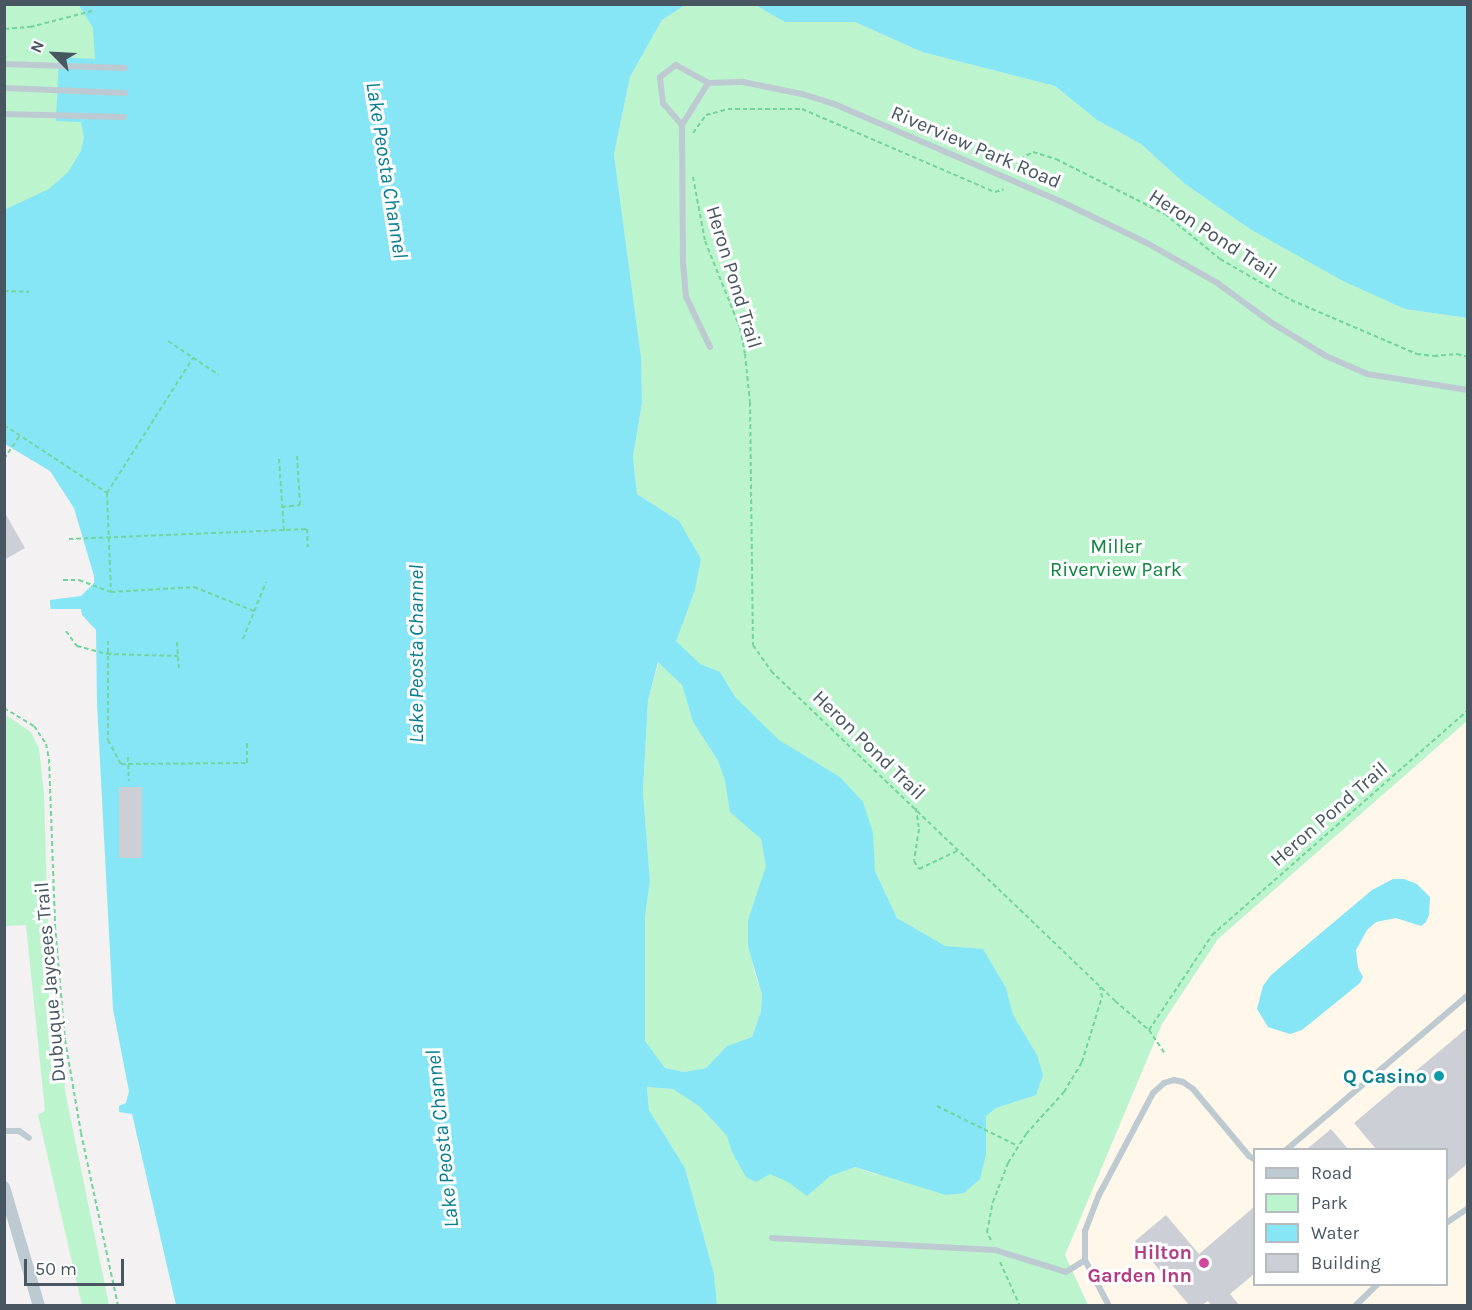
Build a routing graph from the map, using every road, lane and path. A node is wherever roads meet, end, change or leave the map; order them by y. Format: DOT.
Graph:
graph roads {
  1 [pos="92,11"];
  2 [pos="4,15"];
  3 [pos="4,64"];
  4 [pos="125,68"];
  5 [pos="708,83"];
  6 [pos="4,88"];
  7 [pos="125,93"];
  8 [pos="4,114"];
  9 [pos="124,117"];
  10 [pos="682,125"];
  11 [pos="693,143"];
  12 [pos="693,172"];
  13 [pos="1009,180"];
  14 [pos="4,291"];
  15 [pos="29,292"];
  16 [pos="168,341"];
  17 [pos="710,347"];
  18 [pos="1467,357"];
  19 [pos="193,358"];
  20 [pos="219,375"];
  21 [pos="1467,390"];
  22 [pos="4,425"];
  23 [pos="20,435"];
  24 [pos="297,456"];
  25 [pos="4,459"];
  26 [pos="279,459"];
  27 [pos="108,493"];
  28 [pos="282,507"];
  29 [pos="284,531"];
  30 [pos="69,539"];
  31 [pos="109,539"];
  32 [pos="308,547"];
  33 [pos="63,580"];
  34 [pos="266,582"];
  35 [pos="111,591"];
  36 [pos="254,612"];
  37 [pos="66,631"];
  38 [pos="243,639"];
  39 [pos="108,641"];
  40 [pos="177,642"];
  41 [pos="107,654"];
  42 [pos="178,656"];
  43 [pos="179,668"];
  44 [pos="4,708"];
  45 [pos="1467,710"];
  46 [pos="247,742"];
  47 [pos="128,757"];
  48 [pos="129,781"];
  49 [pos="916,808"];
  50 [pos="959,850"];
  51 [pos="1100,986"];
  52 [pos="1467,995"];
  53 [pos="1149,1030"];
  54 [pos="1164,1052"];
  55 [pos="937,1106"];
  56 [pos="4,1131"];
  57 [pos="29,1138"];
  58 [pos="1018,1146"];
  59 [pos="1287,1148"];
  60 [pos="1253,1158"];
  61 [pos="4,1187"];
  62 [pos="8,1208"];
  63 [pos="1467,1208"];
  64 [pos="1448,1222"];
  65 [pos="772,1238"];
  66 [pos="995,1250"];
  67 [pos="1085,1260"];
  68 [pos="1376,1286"];
  69 [pos="39,1305"];
  70 [pos="118,1305"];
  71 [pos="1020,1305"];
  72 [pos="1109,1305"];
  73 [pos="1355,1305"];
  1 -- 2 [label="path"];
  3 -- 4 [label="lane"];
  5 -- 10 [label="lane"];
  5 -- 10 [label="lane"];
  5 -- 13 [label="lane, Riverview Park Road"];
  6 -- 7 [label="lane"];
  8 -- 9 [label="lane"];
  10 -- 17 [label="lane"];
  11 -- 13 [label="path"];
  12 -- 49 [label="path, Heron Pond Trail"];
  13 -- 18 [label="path, Heron Pond Trail"];
  13 -- 21 [label="lane, Riverview Park Road"];
  14 -- 15 [label="path"];
  16 -- 19 [label="path"];
  19 -- 20 [label="path"];
  19 -- 27 [label="path"];
  22 -- 23 [label="path"];
  23 -- 25 [label="path"];
  23 -- 27 [label="path"];
  24 -- 28 [label="path"];
  26 -- 28 [label="path"];
  27 -- 31 [label="path"];
  28 -- 29 [label="path"];
  29 -- 31 [label="path"];
  29 -- 32 [label="path"];
  30 -- 31 [label="path"];
  31 -- 35 [label="path"];
  33 -- 35 [label="path"];
  34 -- 36 [label="path"];
  35 -- 36 [label="path"];
  36 -- 38 [label="path"];
  37 -- 41 [label="path"];
  39 -- 41 [label="path"];
  40 -- 42 [label="path"];
  41 -- 42 [label="path"];
  41 -- 46 [label="path"];
  42 -- 43 [label="path"];
  44 -- 70 [label="path, Dubuque Jaycees Trail"];
  45 -- 53 [label="path, Heron Pond Trail"];
  47 -- 48 [label="path"];
  49 -- 50 [label="path, Heron Pond Trail"];
  49 -- 50 [label="path"];
  50 -- 51 [label="path, Heron Pond Trail"];
  51 -- 53 [label="path, Heron Pond Trail"];
  51 -- 58 [label="path"];
  52 -- 59 [label="lane"];
  53 -- 54 [label="path, Heron Pond Trail"];
  55 -- 58 [label="path"];
  56 -- 57 [label="lane"];
  58 -- 66 [label="path"];
  60 -- 67 [label="lane"];
  61 -- 62 [label="street"];
  62 -- 69 [label="street"];
  63 -- 64 [label="lane"];
  65 -- 66 [label="lane"];
  66 -- 67 [label="lane"];
  66 -- 71 [label="path"];
  67 -- 72 [label="lane"];
  68 -- 73 [label="lane"];
}
